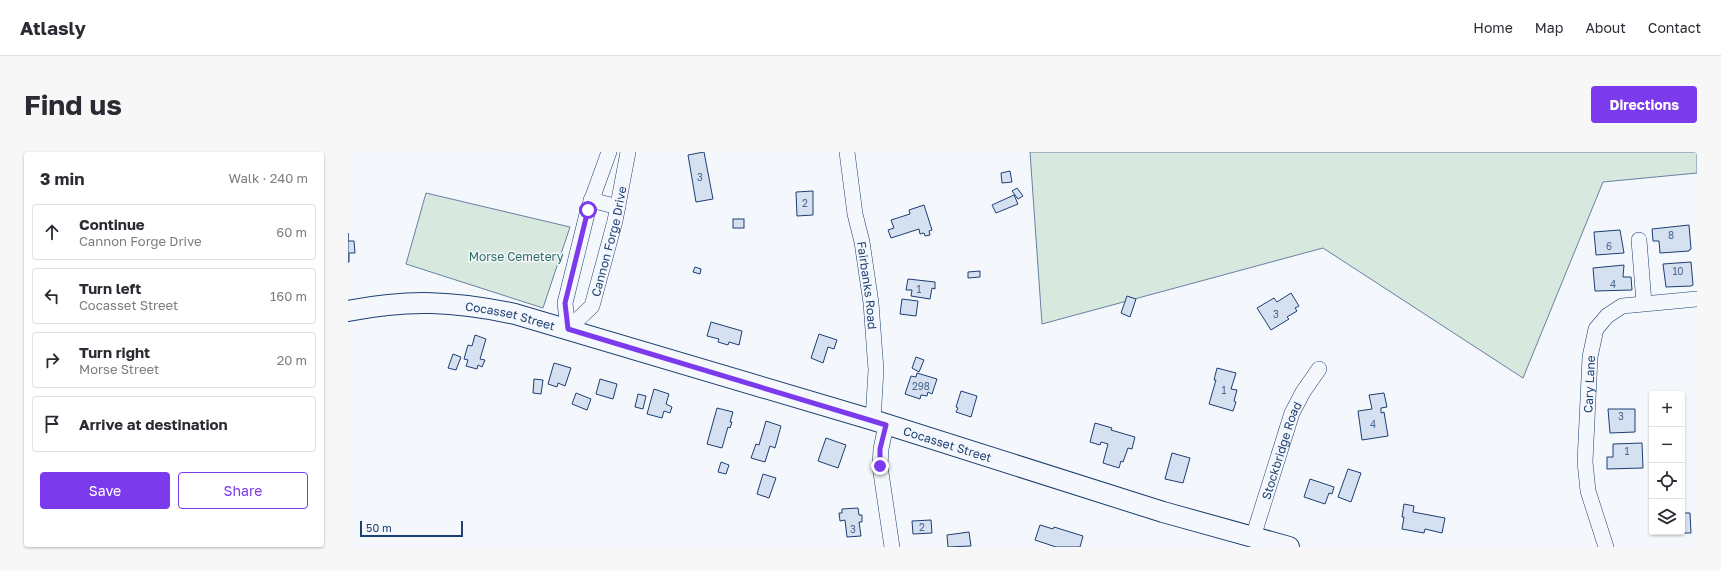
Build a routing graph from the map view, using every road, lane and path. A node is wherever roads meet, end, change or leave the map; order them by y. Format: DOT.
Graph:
graph roads {
  1 [pos="609,152"];
  2 [pos="628,152"];
  3 [pos="847,152"];
  4 [pos="591,200"];
  5 [pos="618,208"];
  6 [pos="1639,240"];
  7 [pos="1697,299"];
  8 [pos="1644,303"];
  9 [pos="348,311"];
  10 [pos="568,329"];
  11 [pos="1318,369"];
  12 [pos="880,423"];
  13 [pos="1253,537"];
  14 [pos="1278,546"];
  15 [pos="892,547"];
  16 [pos="1606,547"];
  1 -- 4 [label="street, Cannon Forge Drive"];
  2 -- 5 [label="street, Cannon Forge Drive"];
  3 -- 12 [label="street, Fairbanks Road"];
  4 -- 5 [label="street"];
  4 -- 10 [label="street, Cannon Forge Drive"];
  5 -- 10 [label="street, Cannon Forge Drive"];
  6 -- 8 [label="street"];
  7 -- 8 [label="street, Cary Lane"];
  8 -- 16 [label="street, Cary Lane"];
  9 -- 10 [label="main road, Cocasset Street"];
  10 -- 12 [label="main road, Cocasset Street"];
  11 -- 13 [label="street, Stockbridge Road"];
  12 -- 13 [label="main road, Cocasset Street"];
  12 -- 15 [label="street, Fairbanks Road"];
  13 -- 14 [label="main road, Cocasset Street"];
}
